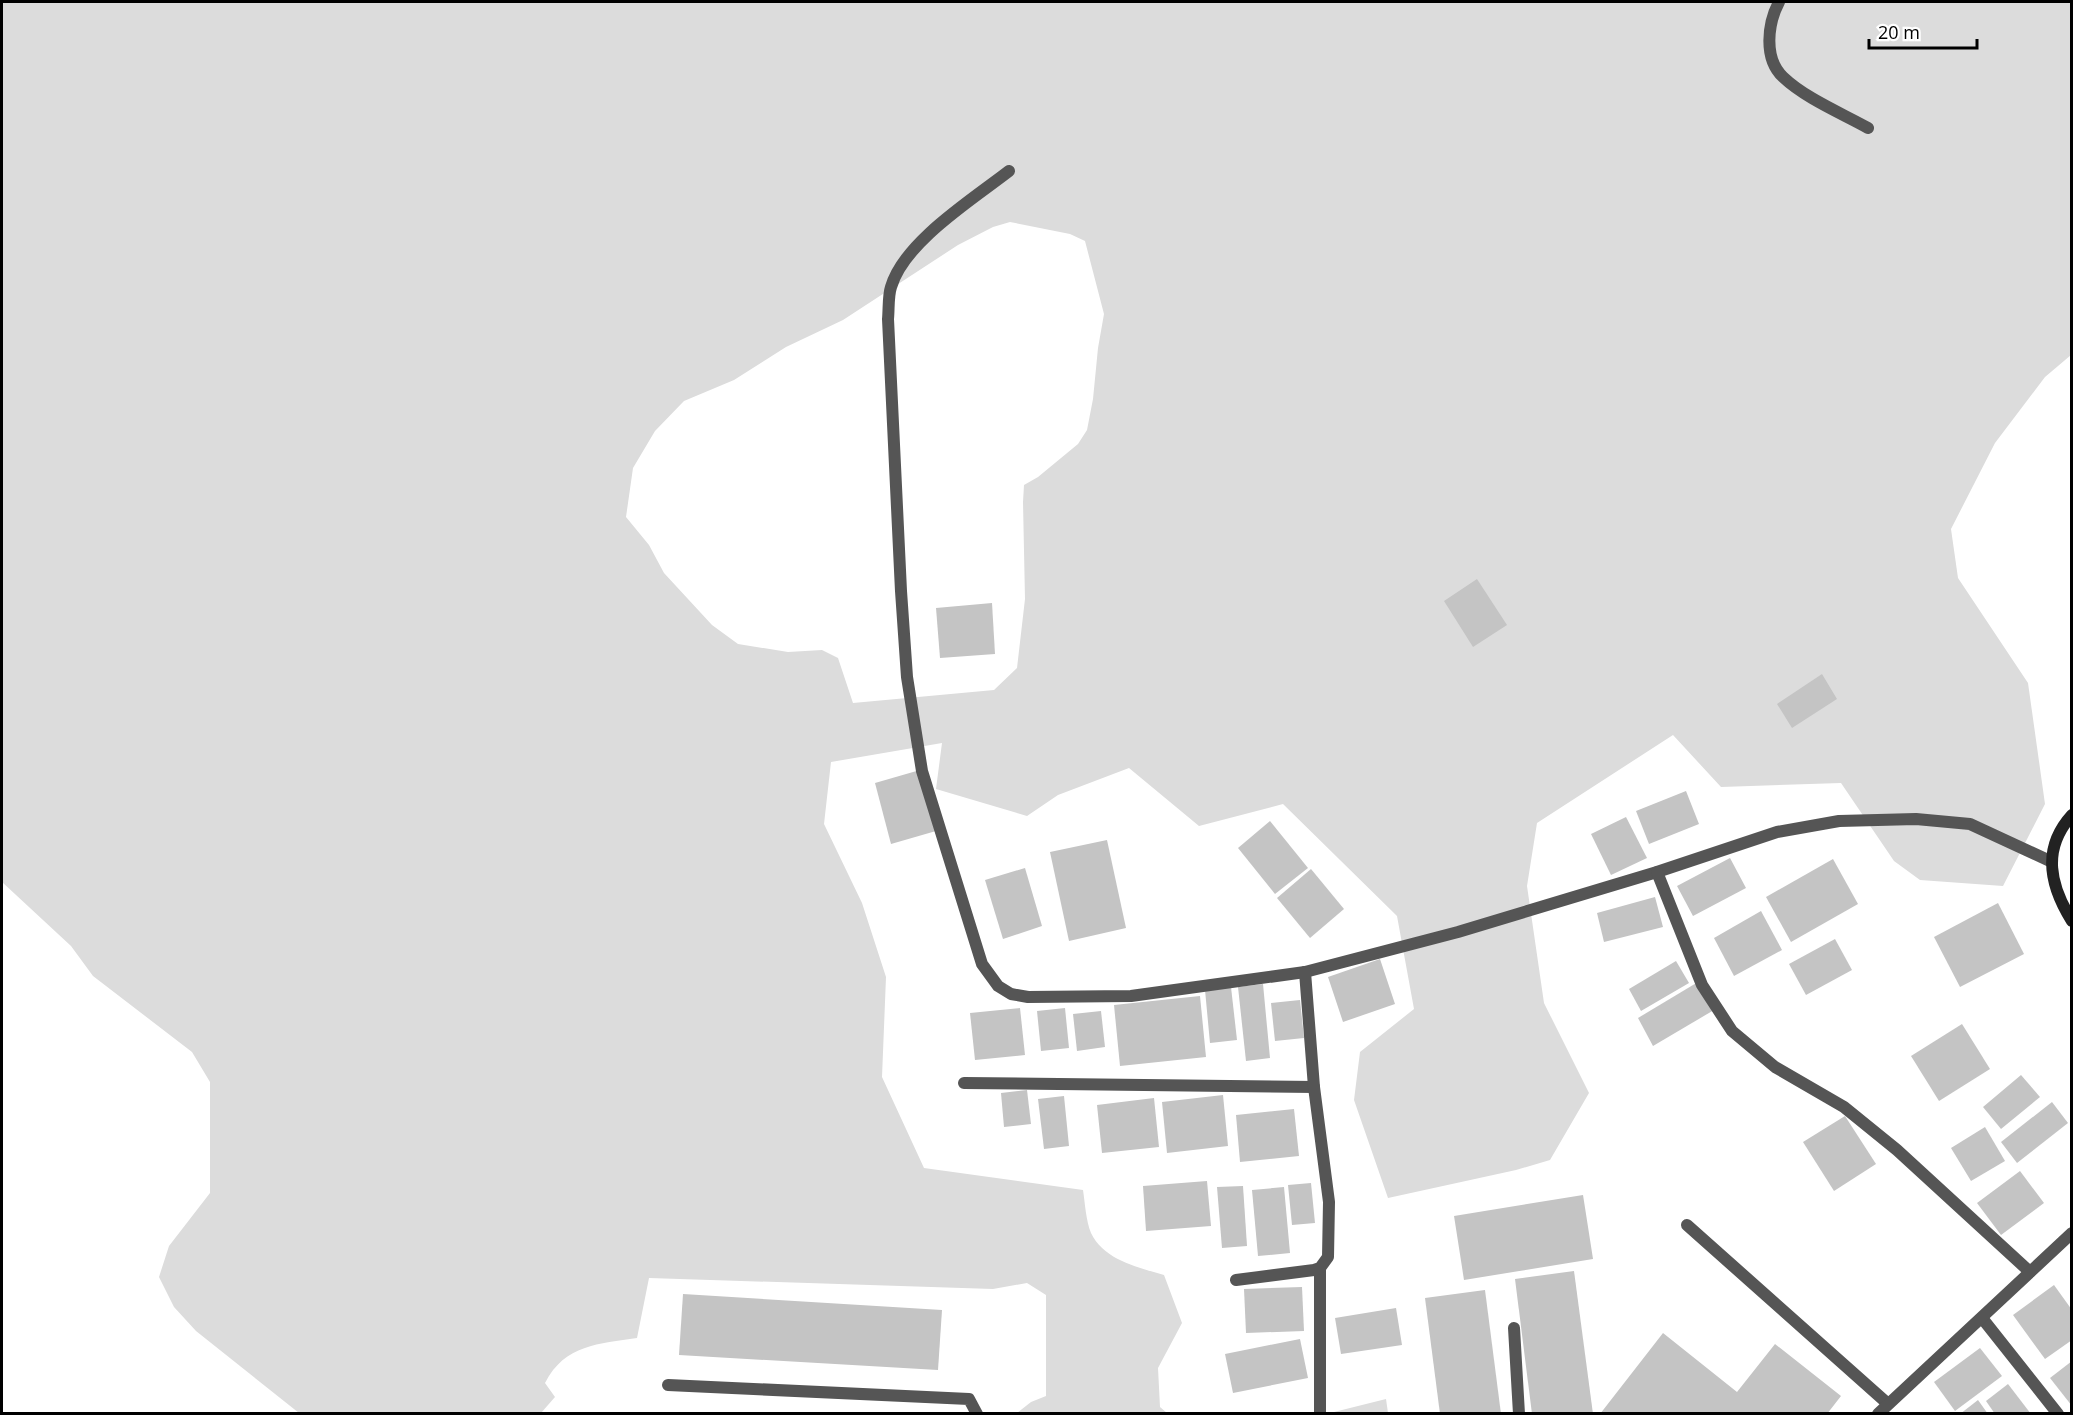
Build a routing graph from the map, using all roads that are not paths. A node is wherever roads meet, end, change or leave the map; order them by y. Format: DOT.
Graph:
graph roads {
  1 [pos="1779,2"];
  2 [pos="1868,128"];
  3 [pos="1009,171"];
  4 [pos="2072,815"];
  5 [pos="2050,861"];
  6 [pos="1658,872"];
  7 [pos="2072,921"];
  8 [pos="1305,972"];
  9 [pos="964,1083"];
  10 [pos="1314,1087"];
  11 [pos="1687,1225"];
  12 [pos="2072,1233"];
  13 [pos="1320,1268"];
  14 [pos="2031,1272"];
  15 [pos="1236,1280"];
  16 [pos="1982,1318"];
  17 [pos="1514,1328"];
  18 [pos="668,1385"];
  19 [pos="1887,1403"];
  20 [pos="977,1413"];
  21 [pos="1320,1413"];
  22 [pos="1519,1413"];
  23 [pos="1878,1413"];
  24 [pos="2058,1413"];
  1 -- 2 [label="street"];
  3 -- 8 [label="street"];
  4 -- 5 [label="main road"];
  5 -- 6 [label="street"];
  5 -- 7 [label="main road"];
  6 -- 8 [label="street"];
  6 -- 14 [label="street"];
  8 -- 10 [label="street"];
  9 -- 10 [label="street"];
  10 -- 13 [label="street"];
  11 -- 19 [label="street"];
  12 -- 14 [label="street"];
  13 -- 15 [label="street"];
  13 -- 21 [label="street"];
  14 -- 16 [label="street"];
  16 -- 19 [label="street"];
  16 -- 24 [label="street"];
  17 -- 22 [label="street"];
  18 -- 20 [label="street"];
  19 -- 23 [label="street"];
}
